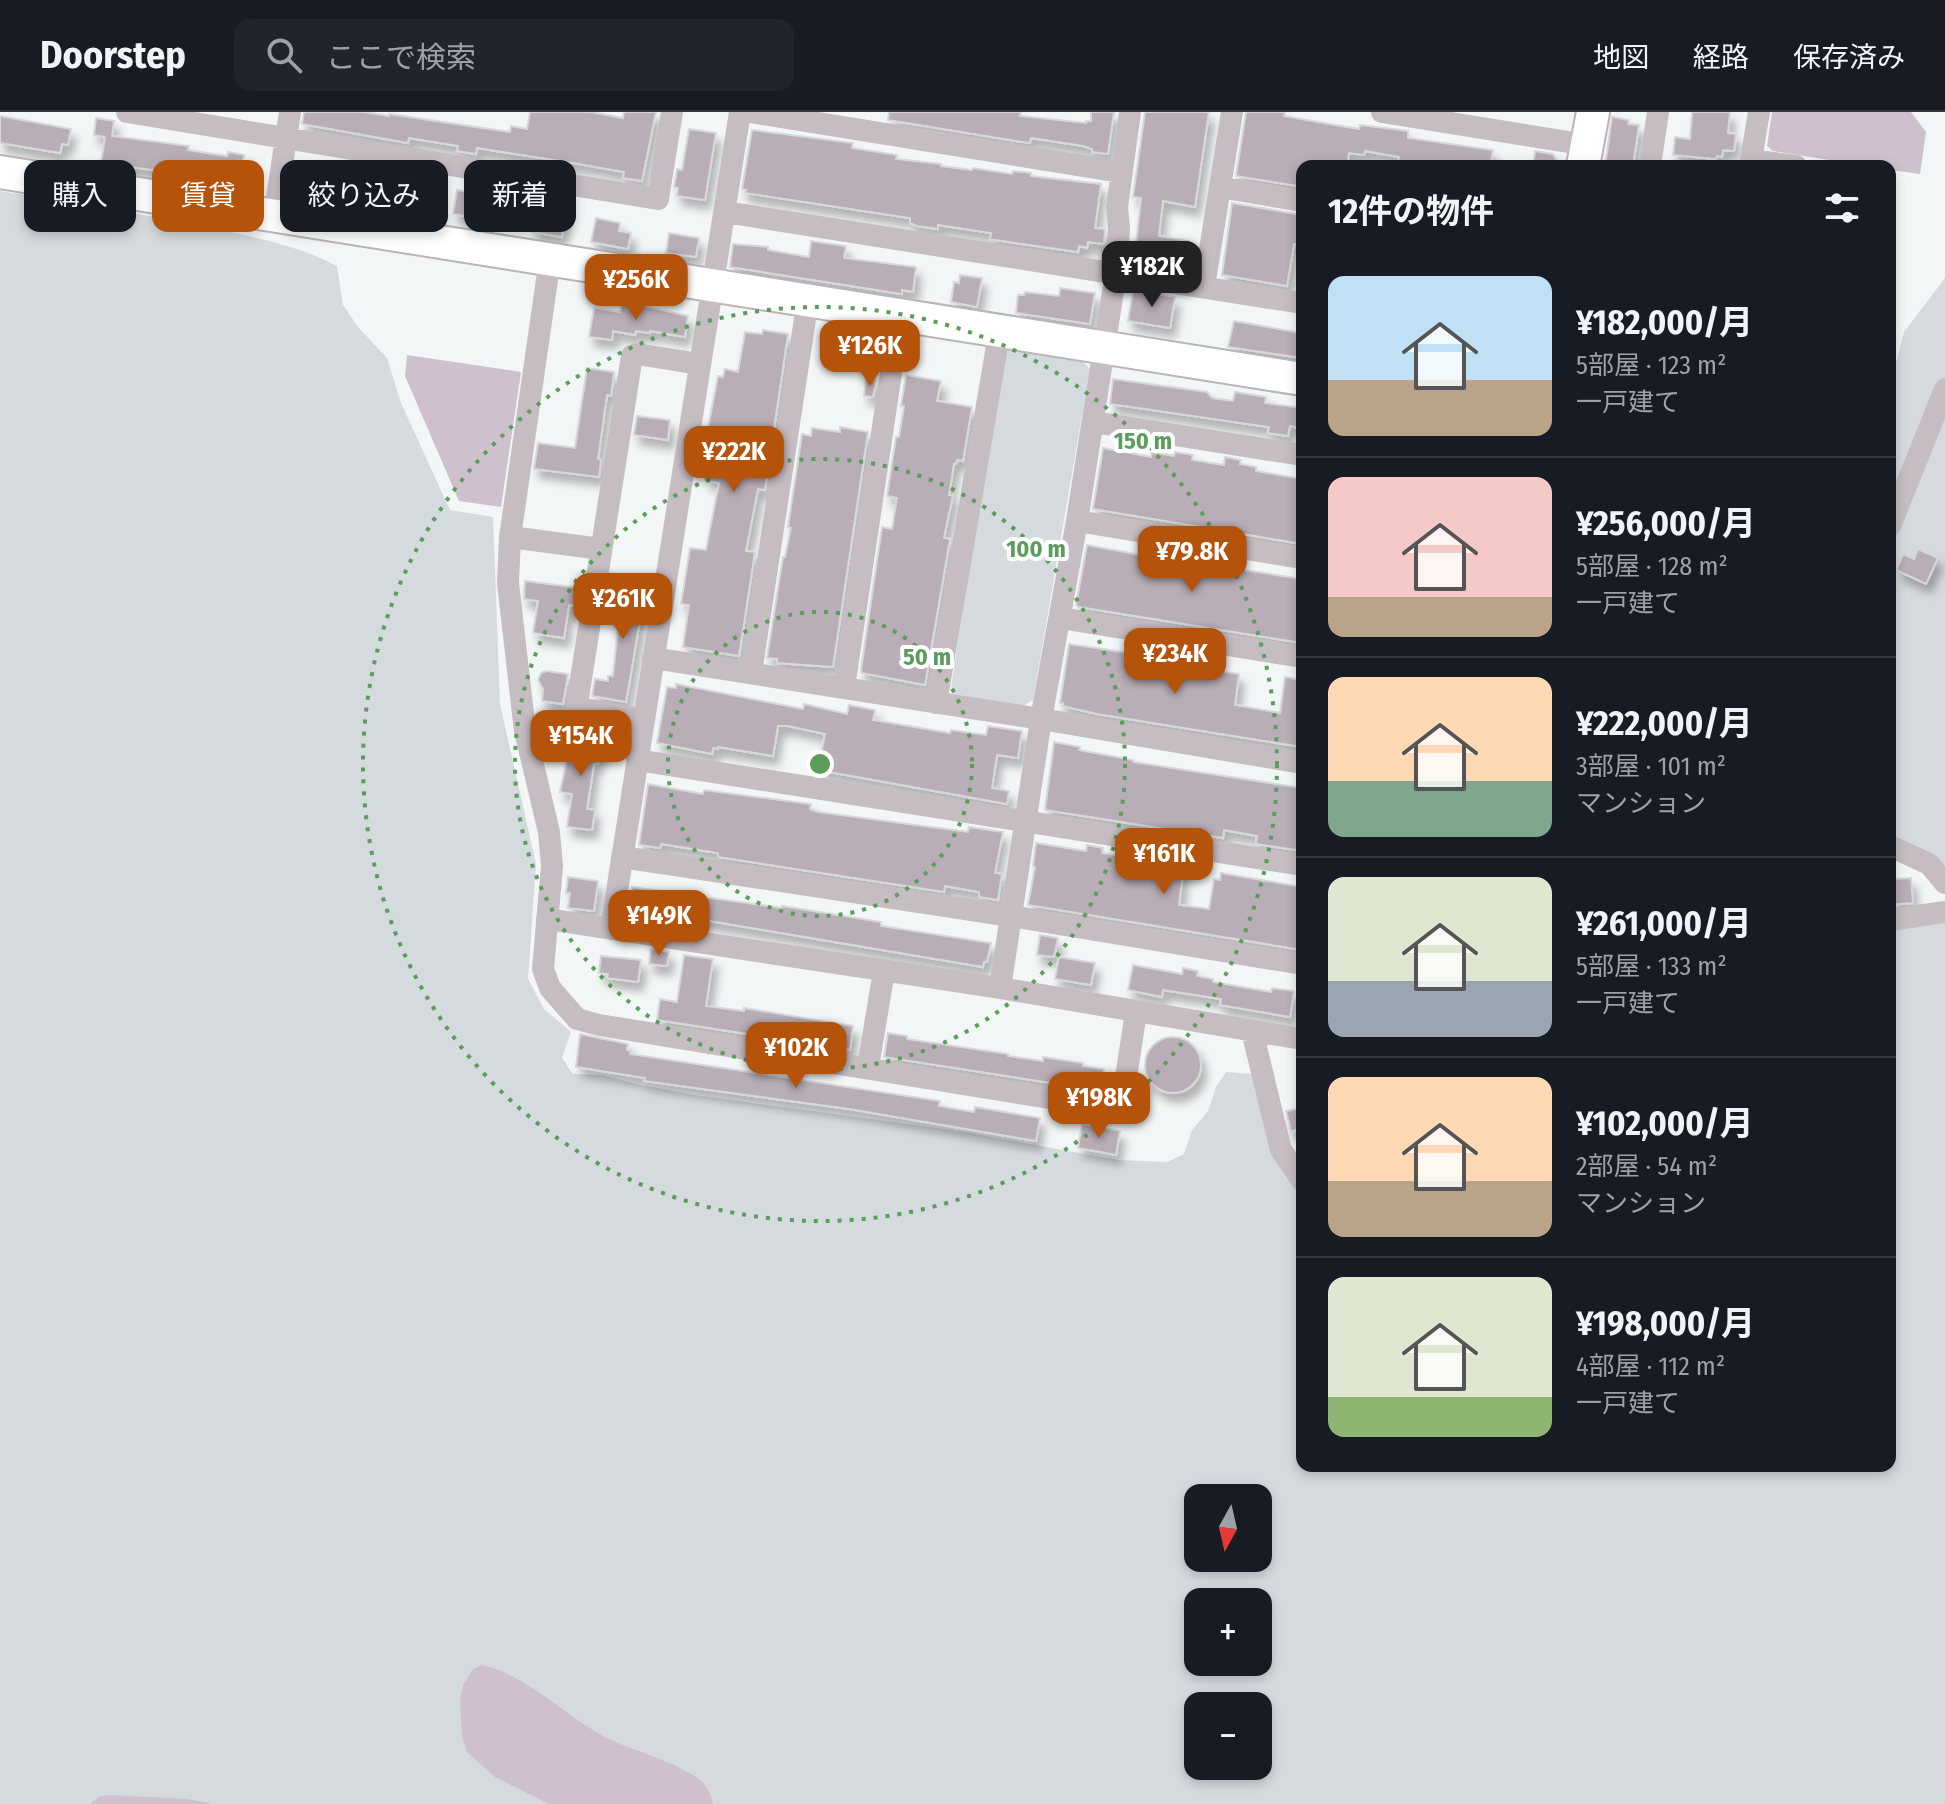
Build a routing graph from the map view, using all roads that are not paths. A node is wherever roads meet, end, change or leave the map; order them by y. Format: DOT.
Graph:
graph roads {
  1 [pos="127,112"];
  2 [pos="290,112"];
  3 [pos="672,112"];
  4 [pos="740,112"];
  5 [pos="750,112"];
  6 [pos="1130,112"];
  7 [pos="1232,112"];
  8 [pos="1382,112"];
  9 [pos="1593,112"];
  10 [pos="1658,112"];
  11 [pos="1759,112"];
  12 [pos="286,137"];
  13 [pos="1585,156"];
  14 [pos="1651,160"];
  15 [pos="1751,160"];
  16 [pos="0,172"];
  17 [pos="1120,172"];
  18 [pos="1220,187"];
  19 [pos="1296,200"];
  20 [pos="725,212"];
  21 [pos="274,217"];
  22 [pos="550,259"];
  23 [pos="1116,272"];
  24 [pos="712,284"];
  25 [pos="1204,287"];
  26 [pos="808,299"];
  27 [pos="1296,302"];
  28 [pos="900,313"];
  29 [pos="1000,329"];
  30 [pos="1104,345"];
  31 [pos="699,364"];
  32 [pos="1296,378"];
  33 [pos="1945,389"];
  34 [pos="1093,422"];
  35 [pos="1296,454"];
  36 [pos="1896,511"];
  37 [pos="1077,521"];
  38 [pos="510,537"];
  39 [pos="601,549"];
  40 [pos="1296,557"];
  41 [pos="1060,618"];
  42 [pos="1296,656"];
  43 [pos="653,658"];
  44 [pos="751,673"];
  45 [pos="844,687"];
  46 [pos="936,703"];
  47 [pos="643,719"];
  48 [pos="1041,719"];
  49 [pos="637,760"];
  50 [pos="1296,762"];
  51 [pos="1026,820"];
  52 [pos="1896,849"];
  53 [pos="622,857"];
  54 [pos="1296,864"];
  55 [pos="1945,883"];
  56 [pos="1945,912"];
  57 [pos="1011,916"];
  58 [pos="547,919"];
  59 [pos="1896,919"];
  60 [pos="611,929"];
  61 [pos="1296,963"];
  62 [pos="884,971"];
  63 [pos="1000,988"];
  64 [pos="1136,1012"];
  65 [pos="1252,1031"];
  66 [pos="1296,1038"];
  67 [pos="868,1067"];
  68 [pos="1296,1171"];
  1 -- 12 [label="street"];
  2 -- 12 [label="street"];
  3 -- 12 [label="street"];
  4 -- 20 [label="street"];
  5 -- 17 [label="street"];
  6 -- 17 [label="street"];
  7 -- 18 [label="street"];
  8 -- 13 [label="street"];
  9 -- 13 [label="street"];
  10 -- 14 [label="street"];
  11 -- 15 [label="street"];
  12 -- 21 [label="street"];
  16 -- 21 [label="street"];
  17 -- 23 [label="street"];
  18 -- 19 [label="street"];
  18 -- 25 [label="street"];
  20 -- 23 [label="street"];
  20 -- 24 [label="street"];
  21 -- 22 [label="street"];
  22 -- 24 [label="street"];
  22 -- 38 [label="street"];
  23 -- 25 [label="street"];
  23 -- 30 [label="street"];
  24 -- 26 [label="street"];
  24 -- 31 [label="street"];
  25 -- 27 [label="street"];
  26 -- 28 [label="street"];
  26 -- 44 [label="street"];
  28 -- 29 [label="street"];
  28 -- 45 [label="street"];
  29 -- 30 [label="street"];
  29 -- 46 [label="street"];
  30 -- 32 [label="street"];
  30 -- 34 [label="street"];
  31 -- 39 [label="street"];
  31 -- 43 [label="street"];
  33 -- 36 [label="street"];
  34 -- 35 [label="street"];
  34 -- 37 [label="street"];
  37 -- 40 [label="street"];
  37 -- 41 [label="street"];
  38 -- 39 [label="street"];
  38 -- 58 [label="street"];
  39 -- 47 [label="street"];
  41 -- 42 [label="street"];
  41 -- 48 [label="street"];
  43 -- 44 [label="street"];
  43 -- 47 [label="street"];
  44 -- 45 [label="street"];
  45 -- 46 [label="street"];
  46 -- 48 [label="street"];
  47 -- 49 [label="street"];
  48 -- 50 [label="street"];
  48 -- 51 [label="street"];
  49 -- 51 [label="street"];
  49 -- 53 [label="street"];
  51 -- 54 [label="street"];
  51 -- 57 [label="street"];
  52 -- 55 [label="street"];
  53 -- 57 [label="street"];
  53 -- 60 [label="street"];
  56 -- 59 [label="street"];
  57 -- 61 [label="street"];
  57 -- 63 [label="street"];
  58 -- 60 [label="street"];
  58 -- 67 [label="street"];
  60 -- 62 [label="street"];
  62 -- 63 [label="street"];
  62 -- 67 [label="street"];
  63 -- 64 [label="street"];
  64 -- 65 [label="street"];
  64 -- 67 [label="street"];
  65 -- 66 [label="street"];
  65 -- 68 [label="street"];
}
